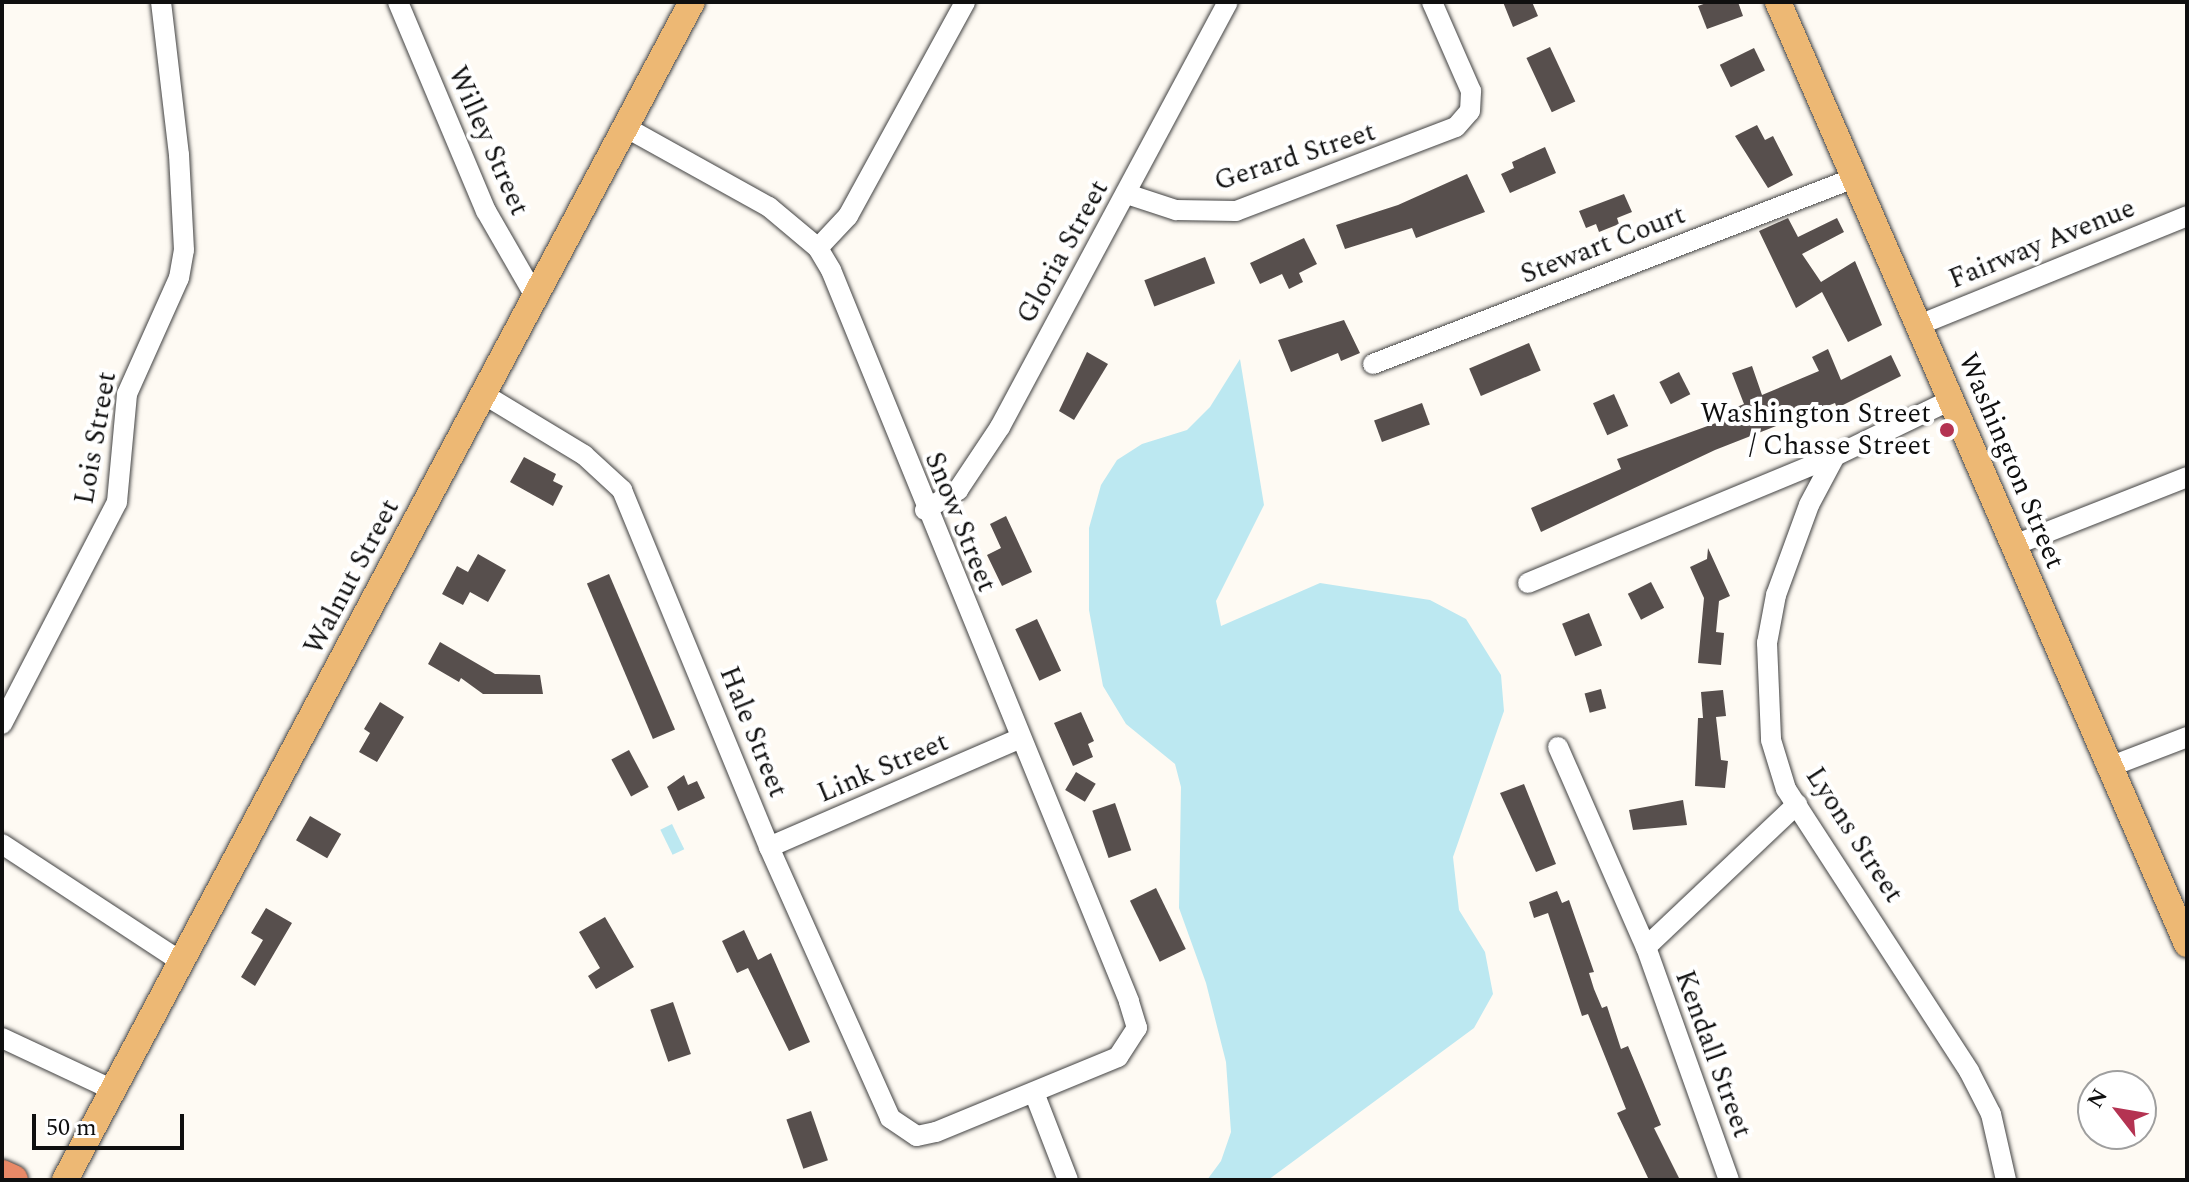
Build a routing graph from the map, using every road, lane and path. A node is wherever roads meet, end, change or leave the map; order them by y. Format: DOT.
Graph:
graph roads {
  1 [pos="161,2"];
  2 [pos="398,2"];
  3 [pos="692,2"];
  4 [pos="965,2"];
  5 [pos="1228,2"];
  6 [pos="1432,2"];
  7 [pos="1778,2"];
  8 [pos="625,127"];
  9 [pos="1854,178"];
  10 [pos="1127,194"];
  11 [pos="2187,216"];
  12 [pos="818,248"];
  13 [pos="536,298"];
  14 [pos="1919,325"];
  15 [pos="1373,364"];
  16 [pos="485,395"];
  17 [pos="1951,400"];
  18 [pos="1835,456"];
  19 [pos="2187,477"];
  20 [pos="925,510"];
  21 [pos="2012,546"];
  22 [pos="1528,583"];
  23 [pos="2,724"];
  24 [pos="2187,737"];
  25 [pos="1019,739"];
  26 [pos="1558,747"];
  27 [pos="2109,767"];
  28 [pos="1797,804"];
  29 [pos="2,844"];
  30 [pos="769,847"];
  31 [pos="2187,944"];
  32 [pos="1646,947"];
  33 [pos="183,963"];
  34 [pos="2,1038"];
  35 [pos="113,1090"];
  36 [pos="1035,1095"];
  37 [pos="2,1175"];
  38 [pos="13,1180"];
  39 [pos="65,1180"];
  40 [pos="1068,1180"];
  41 [pos="1729,1180"];
  42 [pos="2006,1180"];
  1 -- 23 [label="street, Lois Street"];
  2 -- 13 [label="street, Willey Street"];
  3 -- 8 [label="main road, Walnut Street"];
  4 -- 12 [label="street"];
  5 -- 10 [label="street, Gloria Street"];
  6 -- 10 [label="street, Gerard Street"];
  7 -- 9 [label="main road, Washington Street"];
  8 -- 12 [label="street, Snow Street"];
  8 -- 13 [label="main road, Walnut Street"];
  9 -- 14 [label="main road, Washington Street"];
  9 -- 15 [label="street, Stewart Court"];
  10 -- 20 [label="street, Gloria Street"];
  11 -- 14 [label="street, Fairway Avenue"];
  12 -- 20 [label="street, Snow Street"];
  13 -- 16 [label="main road, Walnut Street"];
  14 -- 17 [label="main road, Washington Street"];
  16 -- 30 [label="street, Hale Street"];
  16 -- 33 [label="main road, Walnut Street"];
  17 -- 18 [label="street"];
  17 -- 21 [label="main road, Washington Street"];
  18 -- 22 [label="street"];
  18 -- 28 [label="street, Lyons Street"];
  19 -- 21 [label="street"];
  20 -- 25 [label="street, Snow Street"];
  21 -- 27 [label="main road, Washington Street"];
  24 -- 27 [label="street"];
  25 -- 30 [label="street, Link Street"];
  25 -- 36 [label="street, Snow Street"];
  26 -- 32 [label="street, Kendall Street"];
  27 -- 31 [label="main road, Washington Street"];
  28 -- 32 [label="street, Kendall Street"];
  28 -- 42 [label="street, Lyons Street"];
  29 -- 33 [label="street"];
  30 -- 36 [label="street, Hale Street"];
  32 -- 41 [label="street, Kendall Street"];
  33 -- 35 [label="main road, Walnut Street"];
  34 -- 35 [label="street"];
  35 -- 39 [label="main road, Walnut Street"];
  36 -- 40 [label="street"];
  37 -- 38 [label="highway"];
}
